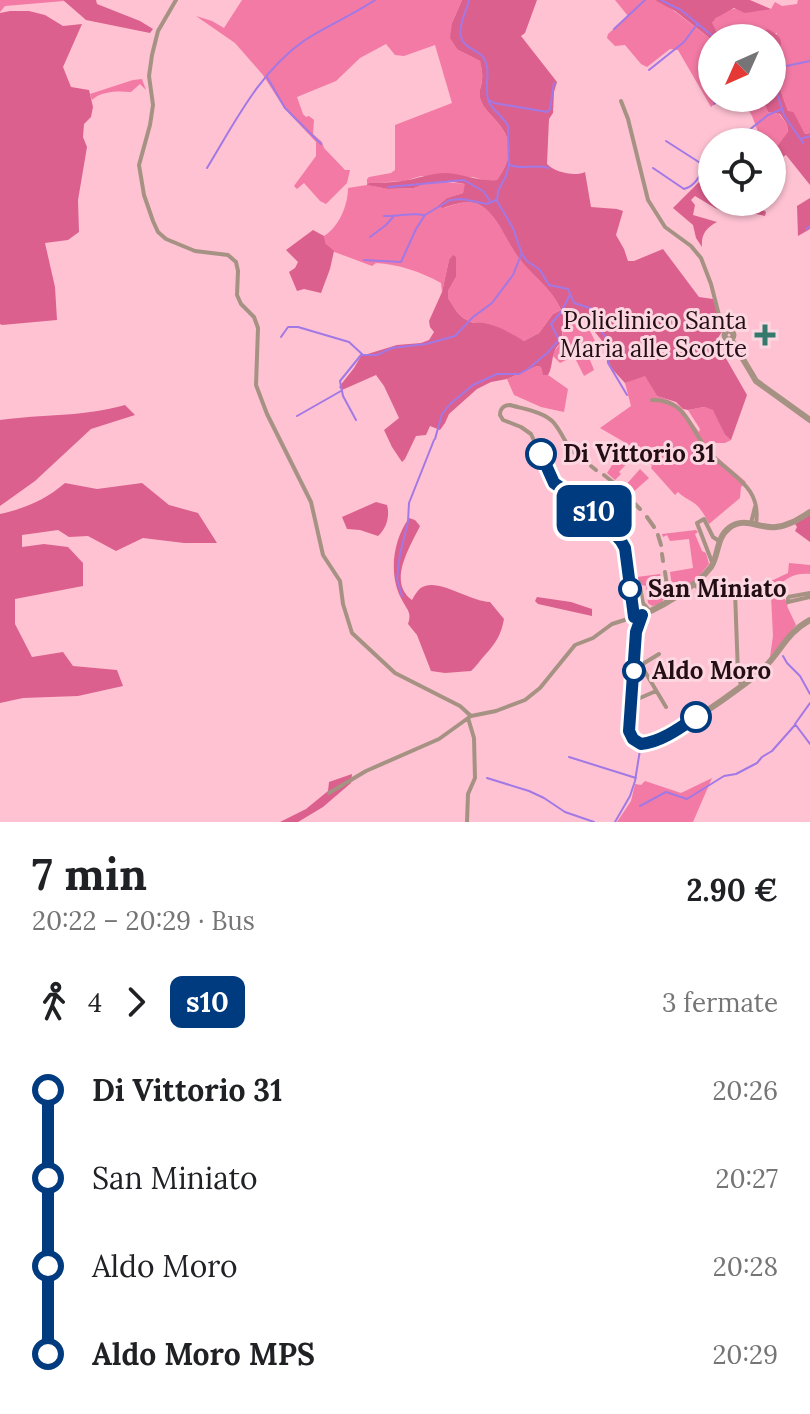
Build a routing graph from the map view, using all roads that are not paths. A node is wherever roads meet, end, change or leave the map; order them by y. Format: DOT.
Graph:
graph roads {
  1 [pos="176,0"];
  2 [pos="621,101"];
  3 [pos="725,332"];
  4 [pos="652,400"];
  5 [pos="810,420"];
  6 [pos="583,460"];
  7 [pos="591,466"];
  8 [pos="596,470"];
  9 [pos="604,475"];
  10 [pos="614,483"];
  11 [pos="621,489"];
  12 [pos="629,497"];
  13 [pos="635,504"];
  14 [pos="640,509"];
  15 [pos="810,512"];
  16 [pos="647,517"];
  17 [pos="754,523"];
  18 [pos="654,527"];
  19 [pos="658,535"];
  20 [pos="719,541"];
  21 [pos="661,545"];
  22 [pos="712,554"];
  23 [pos="665,572"];
  24 [pos="629,581"];
  25 [pos="693,584"];
  26 [pos="810,595"];
  27 [pos="669,600"];
  28 [pos="650,611"];
  29 [pos="642,615"];
  30 [pos="634,617"];
  31 [pos="810,620"];
  32 [pos="636,632"];
  33 [pos="659,654"];
  34 [pos="741,685"];
  35 [pos="656,691"];
  36 [pos="633,698"];
  37 [pos="666,707"];
  38 [pos="470,717"];
  39 [pos="329,793"];
  40 [pos="467,822"];
  1 -- 38 [label="street"];
  2 -- 3 [label="street"];
  3 -- 5 [label="street"];
  4 -- 17 [label="street"];
  6 -- 24 [label="street"];
  7 -- 8 [label="street"];
  9 -- 10 [label="street"];
  11 -- 12 [label="street"];
  13 -- 14 [label="street"];
  15 -- 17 [label="street"];
  16 -- 18 [label="street"];
  17 -- 20 [label="street"];
  19 -- 21 [label="street"];
  20 -- 22 [label="street"];
  20 -- 22 [label="street"];
  22 -- 25 [label="street"];
  23 -- 27 [label="street"];
  24 -- 28 [label="street"];
  24 -- 30 [label="street"];
  25 -- 27 [label="street"];
  25 -- 34 [label="street"];
  26 -- 26 [label="street"];
  27 -- 28 [label="street"];
  28 -- 29 [label="street"];
  29 -- 30 [label="street"];
  29 -- 32 [label="street"];
  30 -- 32 [label="street"];
  30 -- 38 [label="street"];
  31 -- 34 [label="street"];
  32 -- 36 [label="street"];
  33 -- 35 [label="street"];
  34 -- 36 [label="street"];
  35 -- 36 [label="street"];
  35 -- 37 [label="street"];
  38 -- 39 [label="street"];
  38 -- 40 [label="street"];
}
